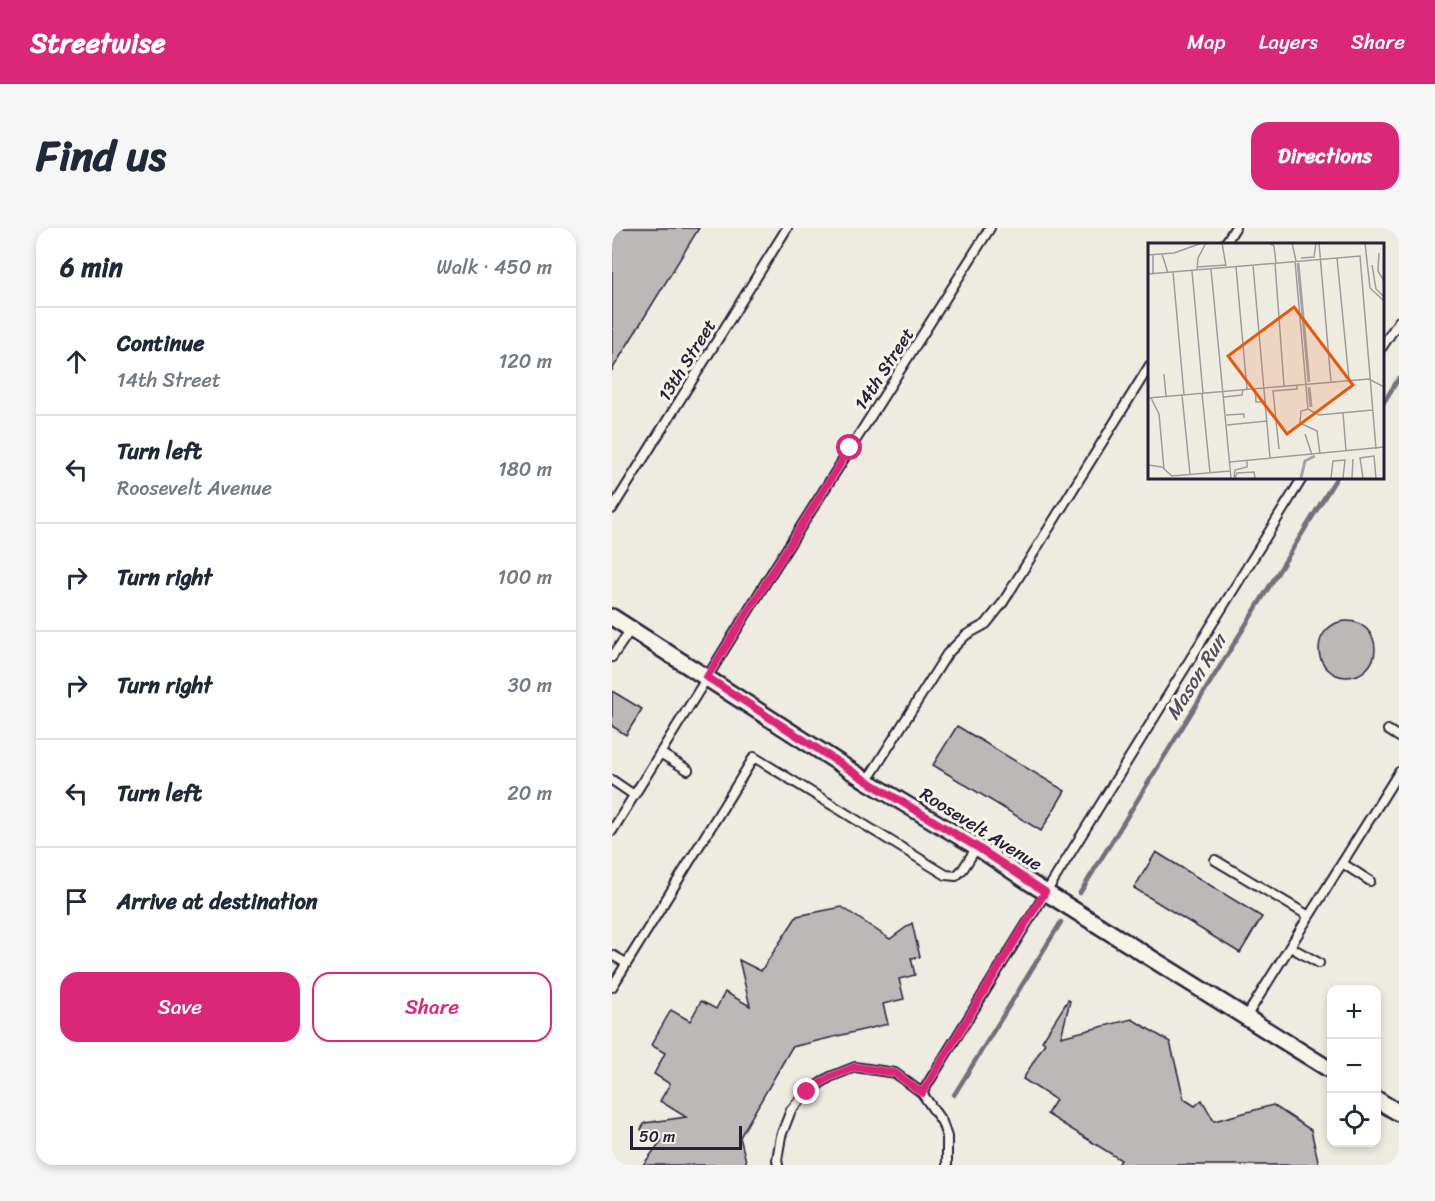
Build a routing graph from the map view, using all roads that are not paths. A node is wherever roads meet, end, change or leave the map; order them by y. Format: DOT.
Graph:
graph roads {
  1 [pos="787,228"];
  2 [pos="990,228"];
  3 [pos="1235,228"];
  4 [pos="1226,243"];
  5 [pos="1399,321"];
  6 [pos="1384,345"];
  7 [pos="1148,368"];
  8 [pos="1302,478"];
  9 [pos="612,509"];
  10 [pos="612,617"];
  11 [pos="631,629"];
  12 [pos="612,657"];
  13 [pos="707,677"];
  14 [pos="1388,730"];
  15 [pos="1399,737"];
  16 [pos="660,753"];
  17 [pos="688,770"];
  18 [pos="1399,772"];
  19 [pos="612,780"];
  20 [pos="867,781"];
  21 [pos="634,795"];
  22 [pos="612,831"];
  23 [pos="977,847"];
  24 [pos="1215,860"];
  25 [pos="1342,863"];
  26 [pos="1370,881"];
  27 [pos="1045,892"];
  28 [pos="1309,916"];
  29 [pos="1290,947"];
  30 [pos="612,955"];
  31 [pos="626,963"];
  32 [pos="1319,963"];
  33 [pos="612,987"];
  34 [pos="1246,1017"];
  35 [pos="1327,1068"];
  36 [pos="922,1093"];
  37 [pos="1381,1101"];
  38 [pos="1398,1109"];
  39 [pos="778,1165"];
  40 [pos="947,1165"];
  1 -- 9 [label="lane, 13th Street"];
  2 -- 13 [label="lane, 14th Street"];
  3 -- 4 [label="lane"];
  5 -- 6 [label="lane"];
  7 -- 20 [label="lane"];
  8 -- 27 [label="lane"];
  10 -- 11 [label="street, Roosevelt Avenue"];
  11 -- 12 [label="lane"];
  11 -- 13 [label="street, Roosevelt Avenue"];
  13 -- 16 [label="lane, 14th Street"];
  13 -- 20 [label="street, Roosevelt Avenue"];
  14 -- 15 [label="lane"];
  16 -- 17 [label="lane"];
  16 -- 21 [label="lane, 14th Street"];
  18 -- 25 [label="lane"];
  19 -- 21 [label="lane"];
  20 -- 23 [label="street, Roosevelt Avenue"];
  21 -- 22 [label="lane, 14th Street"];
  23 -- 27 [label="street, Roosevelt Avenue"];
  23 -- 31 [label="lane"];
  24 -- 28 [label="lane"];
  25 -- 26 [label="lane"];
  25 -- 28 [label="lane"];
  27 -- 34 [label="street, Roosevelt Avenue"];
  27 -- 36 [label="lane"];
  28 -- 29 [label="lane"];
  29 -- 32 [label="lane"];
  29 -- 34 [label="lane"];
  30 -- 31 [label="lane"];
  31 -- 33 [label="lane"];
  34 -- 35 [label="street, Roosevelt Avenue"];
  36 -- 39 [label="lane"];
  36 -- 40 [label="lane"];
  37 -- 38 [label="street"];
}
